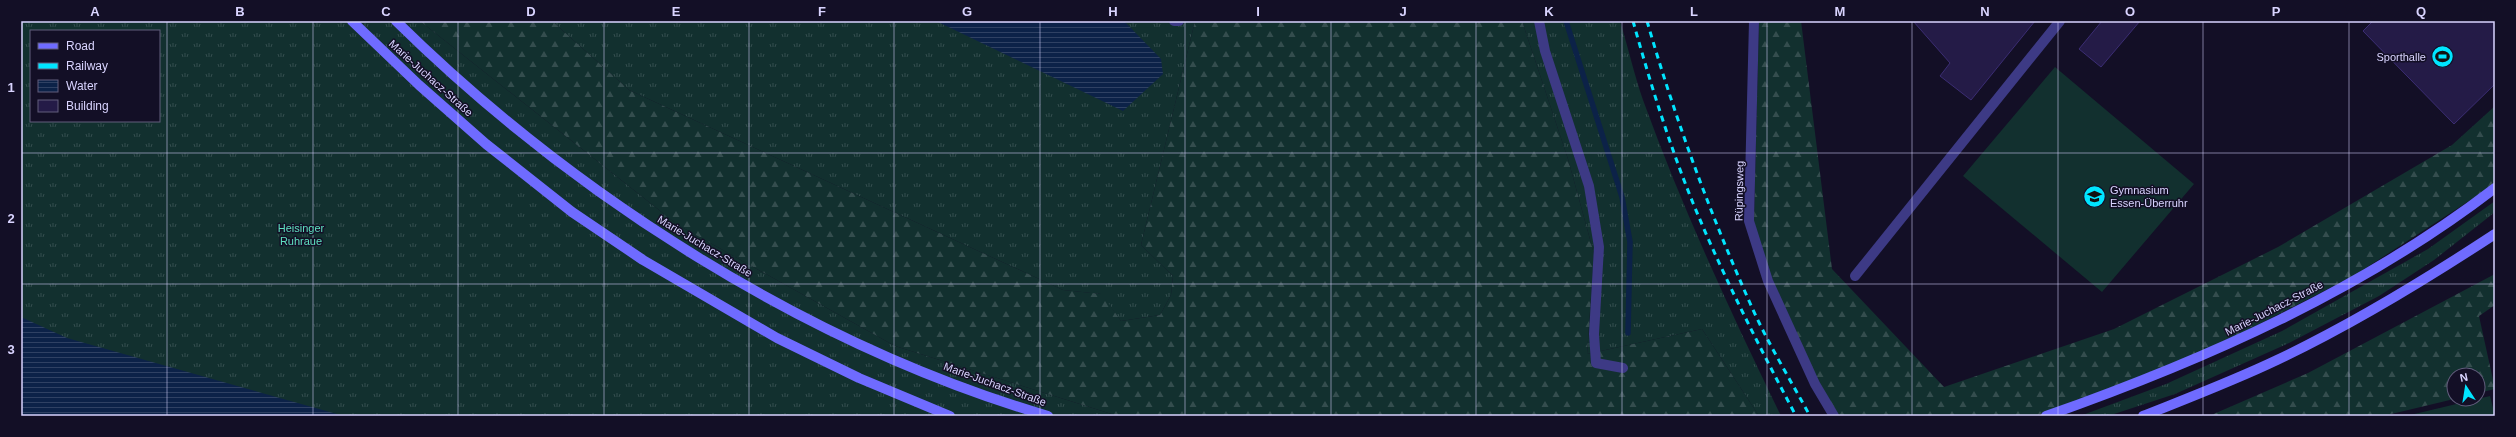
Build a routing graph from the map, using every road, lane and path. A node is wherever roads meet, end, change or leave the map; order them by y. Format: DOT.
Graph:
graph roads {
  1 [pos="352,21"];
  2 [pos="396,21"];
  3 [pos="1174,21"];
  4 [pos="1179,21"];
  5 [pos="1539,21"];
  6 [pos="1754,21"];
  7 [pos="2060,21"];
  8 [pos="2495,188"];
  9 [pos="2495,234"];
  10 [pos="1855,276"];
  11 [pos="1623,368"];
  12 [pos="950,416"];
  13 [pos="1048,416"];
  14 [pos="1834,416"];
  15 [pos="2046,416"];
  16 [pos="2143,416"];
  1 -- 12 [label="main road, Marie-Juchacz-Straße"];
  2 -- 13 [label="main road, Marie-Juchacz-Straße"];
  3 -- 4 [label="street"];
  5 -- 11 [label="street"];
  6 -- 14 [label="street, Rüpingsweg"];
  7 -- 10 [label="street"];
  8 -- 15 [label="main road, Marie-Juchacz-Straße"];
  9 -- 16 [label="main road"];
}
